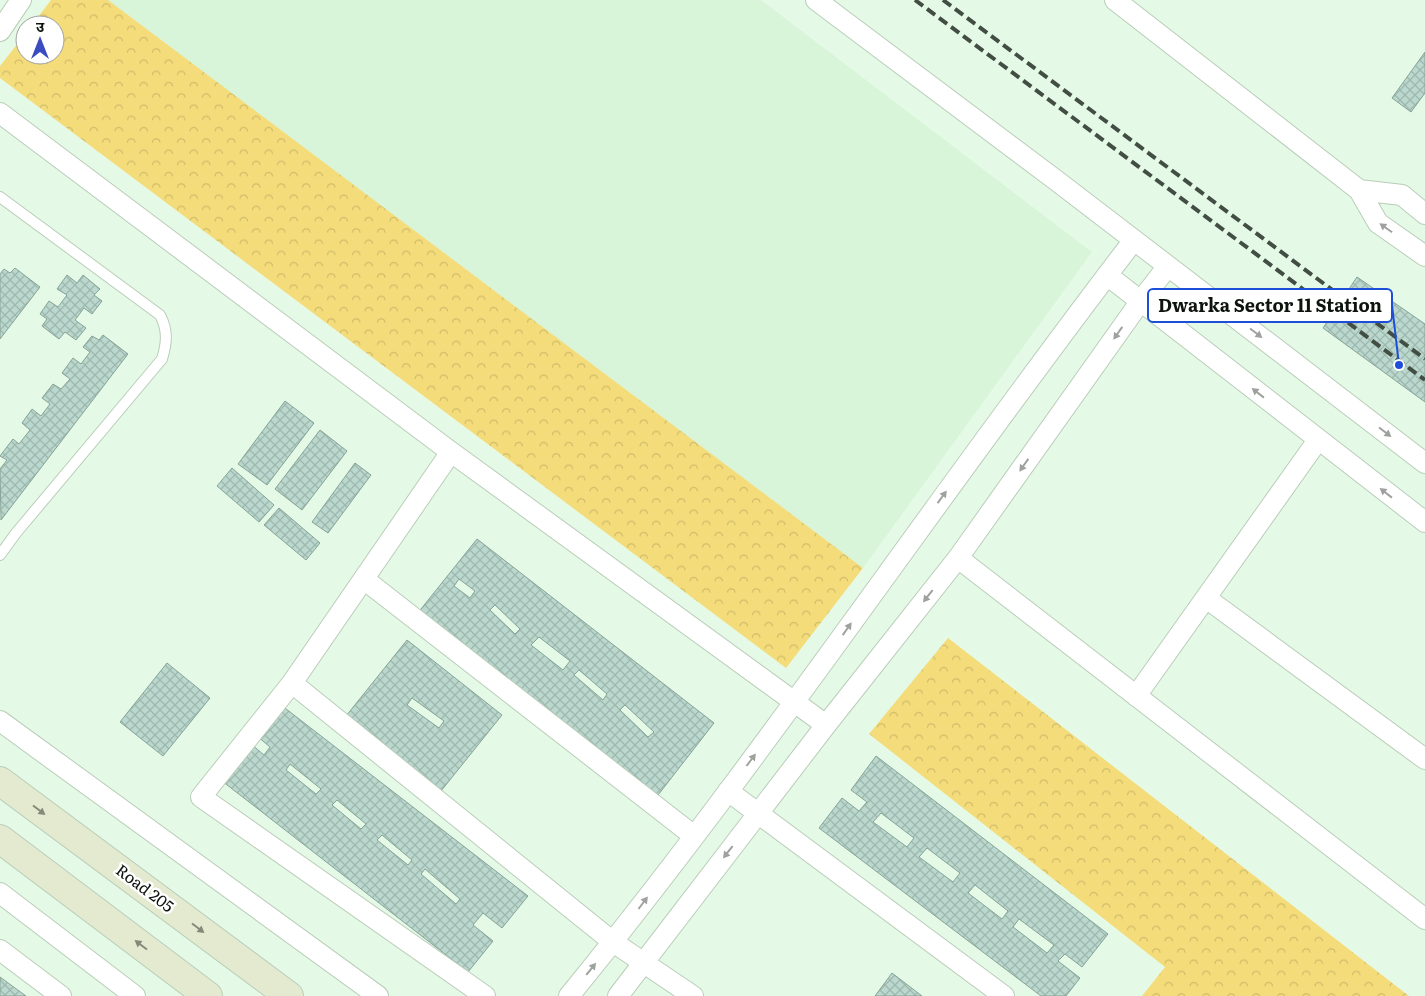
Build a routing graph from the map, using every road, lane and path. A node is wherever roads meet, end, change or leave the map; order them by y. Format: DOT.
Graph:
graph roads {
  1 [pos="21,0"];
  2 [pos="816,0"];
  3 [pos="1115,0"];
  4 [pos="0,31"];
  5 [pos="0,113"];
  6 [pos="1359,190"];
  7 [pos="0,197"];
  8 [pos="1425,214"];
  9 [pos="1134,240"];
  10 [pos="1425,256"];
  11 [pos="1168,266"];
  12 [pos="1106,275"];
  13 [pos="1140,302"];
  14 [pos="1318,440"];
  15 [pos="451,452"];
  16 [pos="1425,463"];
  17 [pos="1425,522"];
  18 [pos="0,555"];
  19 [pos="958,558"];
  20 [pos="365,580"];
  21 [pos="1206,598"];
  22 [pos="292,683"];
  23 [pos="1136,696"];
  24 [pos="795,703"];
  25 [pos="0,721"];
  26 [pos="826,725"];
  27 [pos="1425,759"];
  28 [pos="0,781"];
  29 [pos="728,791"];
  30 [pos="758,814"];
  31 [pos="694,836"];
  32 [pos="0,839"];
  33 [pos="0,894"];
  34 [pos="1425,919"];
  35 [pos="613,942"];
  36 [pos="0,950"];
  37 [pos="642,963"];
  38 [pos="679,993"];
  39 [pos="61,996"];
  40 [pos="135,996"];
  41 [pos="208,996"];
  42 [pos="289,996"];
  43 [pos="378,996"];
  44 [pos="484,996"];
  45 [pos="569,996"];
  46 [pos="618,996"];
  47 [pos="1004,996"];
  1 -- 4 [label="street"];
  2 -- 9 [label="street"];
  3 -- 6 [label="street"];
  5 -- 15 [label="street"];
  6 -- 8 [label="street"];
  10 -- 6 [label="street, one-way"];
  7 -- 18 [label="lane"];
  9 -- 11 [label="street"];
  9 -- 12 [label="street"];
  11 -- 13 [label="street"];
  11 -- 16 [label="street, one-way"];
  12 -- 13 [label="street"];
  24 -- 12 [label="street, one-way"];
  14 -- 13 [label="street, one-way"];
  13 -- 19 [label="street, one-way"];
  17 -- 14 [label="street, one-way"];
  14 -- 21 [label="street"];
  15 -- 20 [label="street"];
  15 -- 24 [label="street"];
  19 -- 23 [label="street"];
  19 -- 26 [label="street, one-way"];
  20 -- 22 [label="street"];
  20 -- 31 [label="street"];
  21 -- 23 [label="street"];
  21 -- 27 [label="street"];
  22 -- 35 [label="street"];
  22 -- 44 [label="street"];
  23 -- 34 [label="street"];
  24 -- 26 [label="street"];
  29 -- 24 [label="street, one-way"];
  25 -- 43 [label="street"];
  26 -- 30 [label="street"];
  28 -- 42 [label="main road, Road 205, one-way"];
  29 -- 30 [label="street"];
  29 -- 31 [label="street"];
  30 -- 37 [label="street, one-way"];
  30 -- 47 [label="street"];
  35 -- 31 [label="street, one-way"];
  41 -- 32 [label="main road, one-way"];
  33 -- 40 [label="street"];
  35 -- 37 [label="street"];
  45 -- 35 [label="street, one-way"];
  36 -- 39 [label="street"];
  37 -- 38 [label="street"];
  37 -- 46 [label="street"];
}
